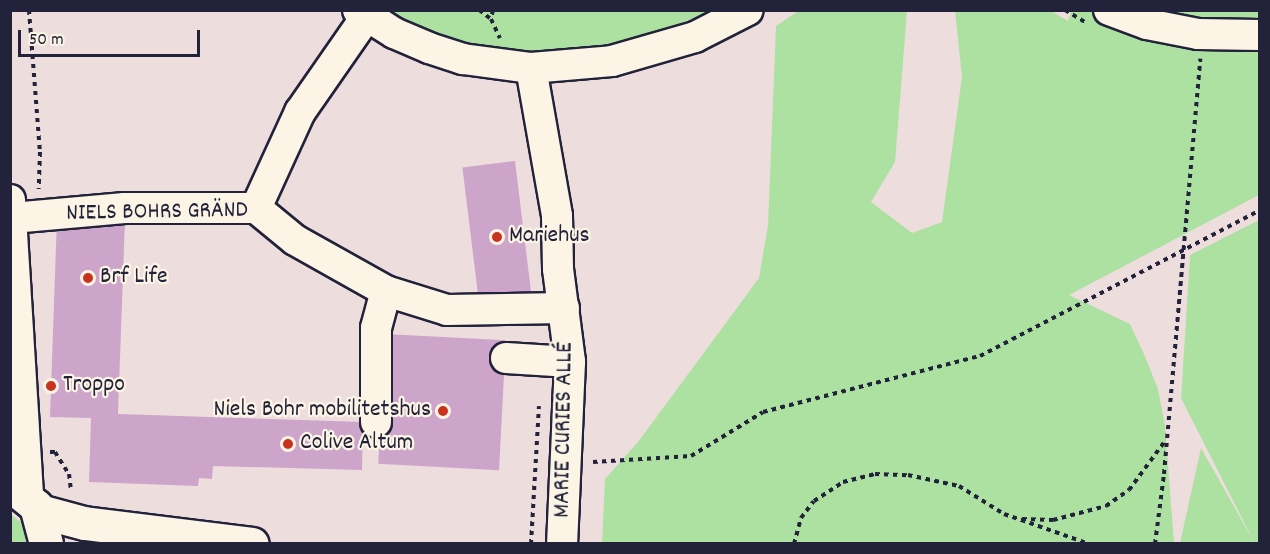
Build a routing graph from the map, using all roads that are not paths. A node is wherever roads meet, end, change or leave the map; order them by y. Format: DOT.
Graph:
graph roads {
  1 [pos="748,10"];
  2 [pos="1109,10"];
  3 [pos="362,14"];
  4 [pos="1260,35"];
  5 [pos="531,68"];
  6 [pos="256,208"];
  7 [pos="11,209"];
  8 [pos="386,291"];
  9 [pos="564,308"];
  10 [pos="506,358"];
  11 [pos="570,362"];
  12 [pos="376,422"];
  13 [pos="26,497"];
  14 [pos="46,543"];
  15 [pos="252,543"];
  16 [pos="562,543"];
  1 -- 5 [label="street"];
  2 -- 4 [label="street"];
  3 -- 5 [label="street"];
  3 -- 6 [label="street"];
  5 -- 9 [label="street, MARIE CURIES ALLÉ"];
  6 -- 7 [label="street, NIELS BOHRS GRÄND"];
  6 -- 8 [label="street, NIELS BOHRS GRÄND"];
  7 -- 13 [label="street"];
  8 -- 9 [label="street, NIELS BOHRS GRÄND"];
  8 -- 12 [label="street"];
  9 -- 11 [label="street, MARIE CURIES ALLÉ"];
  10 -- 11 [label="street"];
  11 -- 16 [label="street, MARIE CURIES ALLÉ"];
  13 -- 14 [label="main road"];
  13 -- 15 [label="main road"];
}
